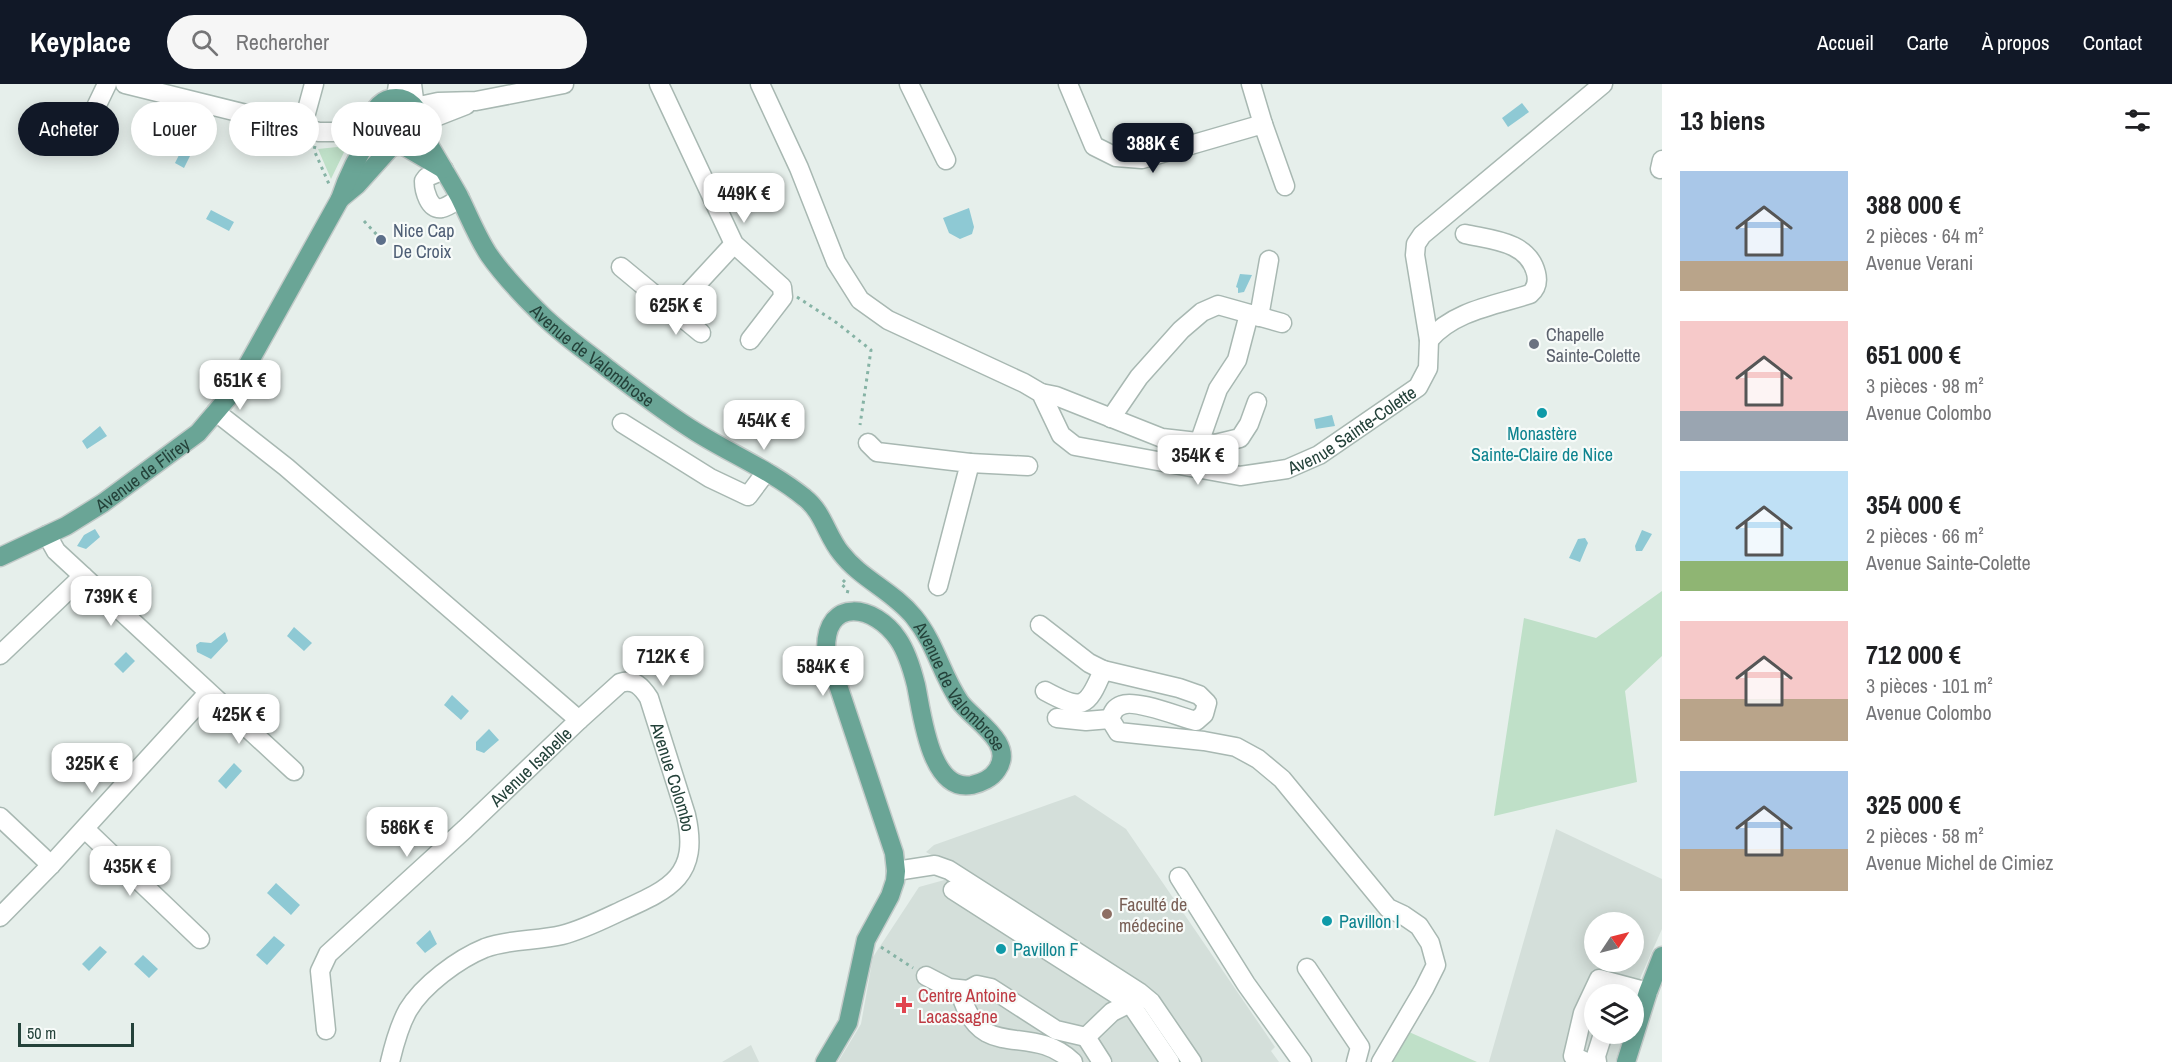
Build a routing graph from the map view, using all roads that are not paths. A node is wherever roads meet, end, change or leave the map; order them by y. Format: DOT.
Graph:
graph roads {
  1 [pos="107,84"];
  2 [pos="125,84"];
  3 [pos="314,84"];
  4 [pos="412,84"];
  5 [pos="659,84"];
  6 [pos="760,84"];
  7 [pos="909,84"];
  8 [pos="1068,84"];
  9 [pos="1251,84"];
  10 [pos="1603,84"];
  11 [pos="558,85"];
  12 [pos="397,91"];
  13 [pos="99,102"];
  14 [pos="313,102"];
  15 [pos="382,102"];
  16 [pos="407,102"];
  17 [pos="415,102"];
  18 [pos="438,102"];
  19 [pos="229,110"];
  20 [pos="1263,124"];
  21 [pos="357,156"];
  22 [pos="386,156"];
  23 [pos="418,156"];
  24 [pos="437,156"];
  25 [pos="946,160"];
  26 [pos="444,170"];
  27 [pos="1285,186"];
  28 [pos="460,198"];
  29 [pos="338,202"];
  30 [pos="1465,234"];
  31 [pos="734,244"];
  32 [pos="1269,260"];
  33 [pos="621,267"];
  34 [pos="673,310"];
  35 [pos="1254,315"];
  36 [pos="1282,322"];
  37 [pos="701,333"];
  38 [pos="750,340"];
  39 [pos="1429,340"];
  40 [pos="1041,393"];
  41 [pos="1257,402"];
  42 [pos="216,412"];
  43 [pos="1112,418"];
  44 [pos="622,423"];
  45 [pos="1199,442"];
  46 [pos="868,443"];
  47 [pos="970,463"];
  48 [pos="1028,466"];
  49 [pos="766,472"];
  50 [pos="47,535"];
  51 [pos="0,557"];
  52 [pos="83,576"];
  53 [pos="938,586"];
  54 [pos="1040,625"];
  55 [pos="0,654"];
  56 [pos="1103,670"];
  57 [pos="1045,691"];
  58 [pos="208,693"];
  59 [pos="1057,718"];
  60 [pos="1110,719"];
  61 [pos="579,720"];
  62 [pos="294,771"];
  63 [pos="0,817"];
  64 [pos="85,829"];
  65 [pos="51,865"];
  66 [pos="896,871"];
  67 [pos="1179,877"];
  68 [pos="953,890"];
  69 [pos="0,917"];
  70 [pos="200,939"];
  71 [pos="1662,956"];
  72 [pos="1308,968"];
  73 [pos="926,976"];
  74 [pos="1597,984"];
  75 [pos="1614,984"];
  76 [pos="1640,984"];
  77 [pos="968,990"];
  78 [pos="1130,1003"];
  79 [pos="1584,1011"];
  80 [pos="326,1030"];
  81 [pos="1086,1036"];
  82 [pos="1600,1044"];
  83 [pos="1628,1044"];
  84 [pos="390,1062"];
  85 [pos="825,1062"];
  86 [pos="1073,1062"];
  87 [pos="1102,1062"];
  88 [pos="1170,1062"];
  89 [pos="1192,1062"];
  90 [pos="1302,1062"];
  91 [pos="1356,1062"];
  92 [pos="1381,1062"];
  93 [pos="1586,1062"];
  94 [pos="1597,1062"];
  95 [pos="1626,1062"];
  1 -- 13 [label="street"];
  2 -- 19 [label="street"];
  3 -- 14 [label="street"];
  4 -- 17 [label="street"];
  5 -- 31 [label="street"];
  6 -- 40 [label="street"];
  7 -- 25 [label="street"];
  8 -- 20 [label="street"];
  9 -- 20 [label="street"];
  10 -- 39 [label="street, Avenue Sainte-Colette"];
  11 -- 18 [label="street"];
  12 -- 15 [label="main road"];
  12 -- 16 [label="main road"];
  20 -- 27 [label="street"];
  21 -- 29 [label="main road, Avenue de Flirey"];
  22 -- 29 [label="main road, Avenue de Flirey"];
  23 -- 26 [label="main road, Avenue de Valombrose"];
  24 -- 26 [label="main road, Avenue de Valombrose"];
  26 -- 28 [label="main road, Avenue de Valombrose"];
  26 -- 28 [label="street"];
  28 -- 49 [label="main road, Avenue de Valombrose"];
  29 -- 42 [label="main road, Avenue de Flirey"];
  30 -- 39 [label="street"];
  31 -- 34 [label="street"];
  31 -- 38 [label="street"];
  32 -- 35 [label="street"];
  33 -- 34 [label="street"];
  34 -- 37 [label="street"];
  35 -- 36 [label="street"];
  35 -- 43 [label="street"];
  35 -- 45 [label="street"];
  39 -- 40 [label="street, Avenue Sainte-Colette"];
  40 -- 43 [label="street"];
  41 -- 45 [label="street"];
  42 -- 50 [label="main road, Avenue de Flirey"];
  42 -- 61 [label="street"];
  43 -- 45 [label="street"];
  44 -- 49 [label="street"];
  46 -- 47 [label="street"];
  47 -- 48 [label="street"];
  47 -- 53 [label="street"];
  49 -- 66 [label="main road, Avenue de Valombrose"];
  50 -- 51 [label="main road, Avenue de Flirey"];
  50 -- 52 [label="street"];
  52 -- 55 [label="street"];
  52 -- 58 [label="street"];
  54 -- 56 [label="street"];
  56 -- 57 [label="street"];
  56 -- 60 [label="street"];
  58 -- 62 [label="street"];
  58 -- 64 [label="street"];
  59 -- 60 [label="street"];
  60 -- 92 [label="street"];
  61 -- 80 [label="street, Avenue Isabelle"];
  61 -- 84 [label="street, Avenue Colombo"];
  63 -- 65 [label="street"];
  64 -- 65 [label="street"];
  64 -- 70 [label="street"];
  65 -- 69 [label="street"];
  66 -- 85 [label="main road, Avenue de Valombrose"];
  66 -- 89 [label="street"];
  67 -- 90 [label="street"];
  68 -- 78 [label="street"];
  71 -- 76 [label="main road"];
  72 -- 91 [label="street"];
  73 -- 77 [label="street"];
  74 -- 75 [label="street"];
  77 -- 81 [label="street"];
  77 -- 86 [label="street"];
  78 -- 81 [label="street"];
  78 -- 88 [label="street"];
  79 -- 93 [label="street"];
  81 -- 87 [label="street"];
  82 -- 94 [label="street"];
  83 -- 95 [label="main road"];
}
